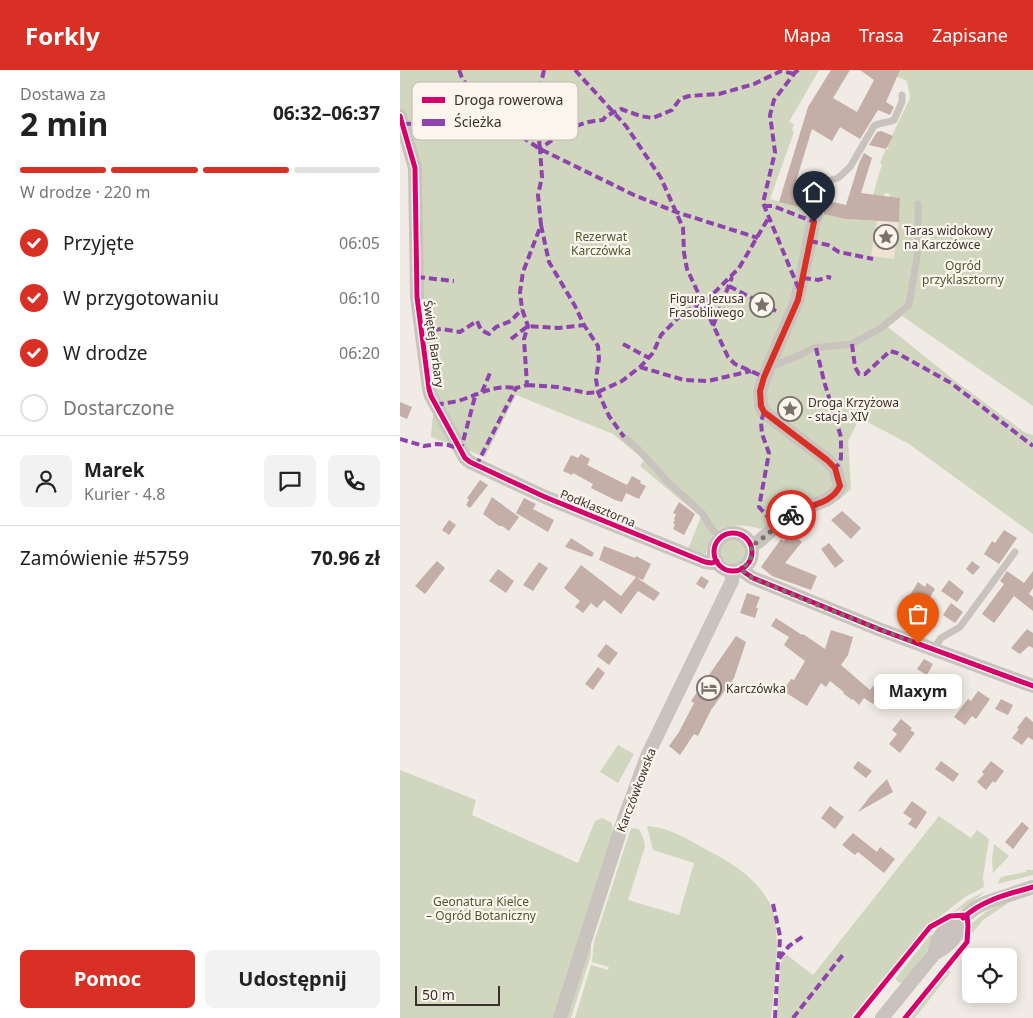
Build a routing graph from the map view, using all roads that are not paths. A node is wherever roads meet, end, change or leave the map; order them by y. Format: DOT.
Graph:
graph roads {
  1 [pos="902,94"];
  2 [pos="400,116"];
  3 [pos="918,204"];
  4 [pos="818,205"];
  5 [pos="768,368"];
  6 [pos="624,437"];
  7 [pos="461,449"];
  8 [pos="721,538"];
  9 [pos="751,545"];
  10 [pos="1015,552"];
  11 [pos="717,561"];
  12 [pos="738,569"];
  13 [pos="933,650"];
  14 [pos="1033,686"];
  15 [pos="1033,888"];
  16 [pos="560,1018"];
  17 [pos="882,1018"];
  1 -- 4 [label="lane"];
  2 -- 7 [label="street, Świętej Barbary"];
  3 -- 5 [label="lane"];
  4 -- 5 [label="street"];
  5 -- 9 [label="street"];
  6 -- 8 [label="lane"];
  7 -- 11 [label="street, Podklasztorna"];
  8 -- 9 [label="street"];
  8 -- 11 [label="street"];
  9 -- 12 [label="street"];
  10 -- 13 [label="lane"];
  11 -- 12 [label="street, Podklasztorna"];
  12 -- 13 [label="street, Podklasztorna"];
  12 -- 16 [label="street, Karczówkowska"];
  13 -- 14 [label="street, Podklasztorna"];
  15 -- 17 [label="street"];
}
